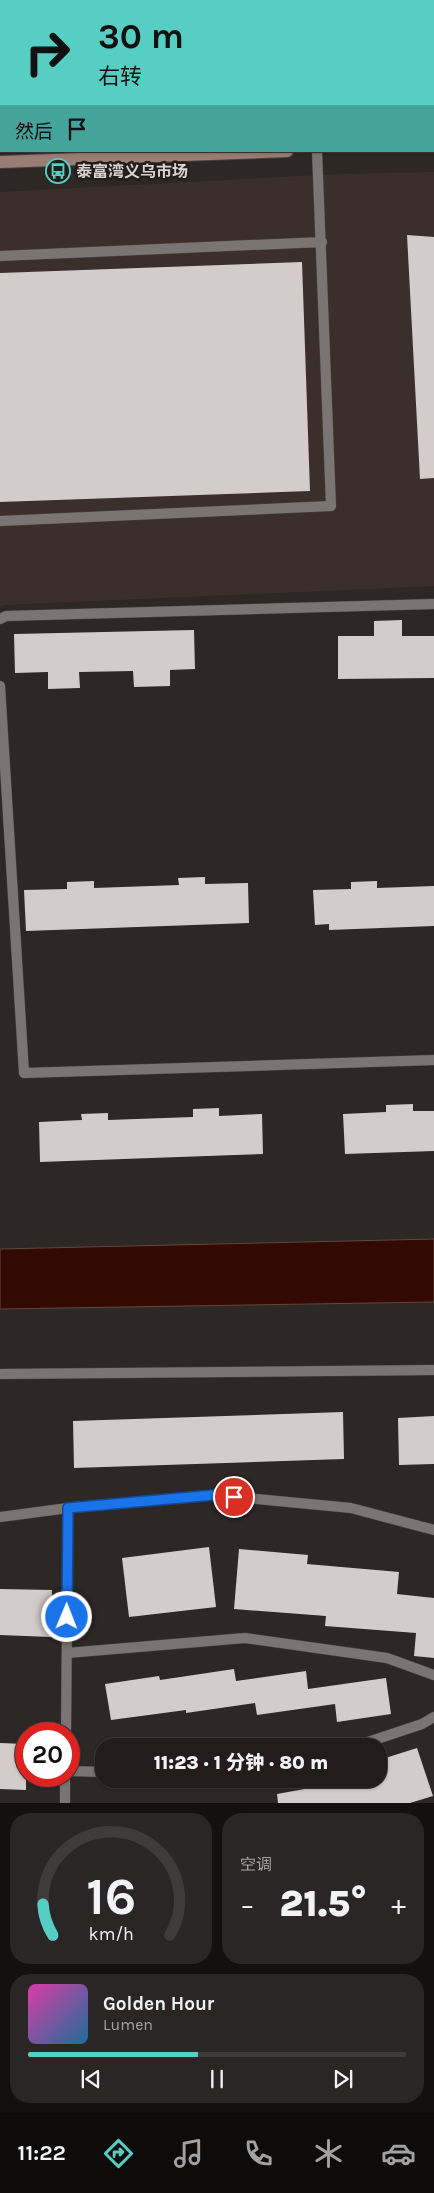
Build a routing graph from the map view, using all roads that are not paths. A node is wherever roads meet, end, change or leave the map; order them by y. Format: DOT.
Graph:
graph roads {
  1 [pos="261,152"];
  2 [pos="317,152"];
  3 [pos="0,162"];
  4 [pos="322,242"];
  5 [pos="0,256"];
  6 [pos="0,521"];
  7 [pos="434,604"];
  8 [pos="0,619"];
  9 [pos="0,686"];
  10 [pos="434,1060"];
  11 [pos="434,1370"];
  12 [pos="0,1374"];
  13 [pos="68,1508"];
  14 [pos="0,1517"];
  15 [pos="434,1530"];
  16 [pos="67,1653"];
  17 [pos="434,1674"];
  18 [pos="434,1716"];
  19 [pos="66,1722"];
  20 [pos="380,1738"];
  21 [pos="80,1771"];
  22 [pos="95,1772"];
  23 [pos="65,1787"];
  24 [pos="65,1803"];
  1 -- 3 [label="main road"];
  2 -- 4 [label="lane"];
  4 -- 5 [label="lane"];
  4 -- 6 [label="lane"];
  7 -- 8 [label="lane"];
  9 -- 10 [label="lane"];
  11 -- 12 [label="lane"];
  13 -- 14 [label="lane"];
  13 -- 15 [label="lane"];
  13 -- 16 [label="lane"];
  16 -- 17 [label="lane"];
  16 -- 19 [label="lane"];
  18 -- 20 [label="lane"];
  21 -- 22 [label="lane"];
  23 -- 24 [label="lane"];
}
